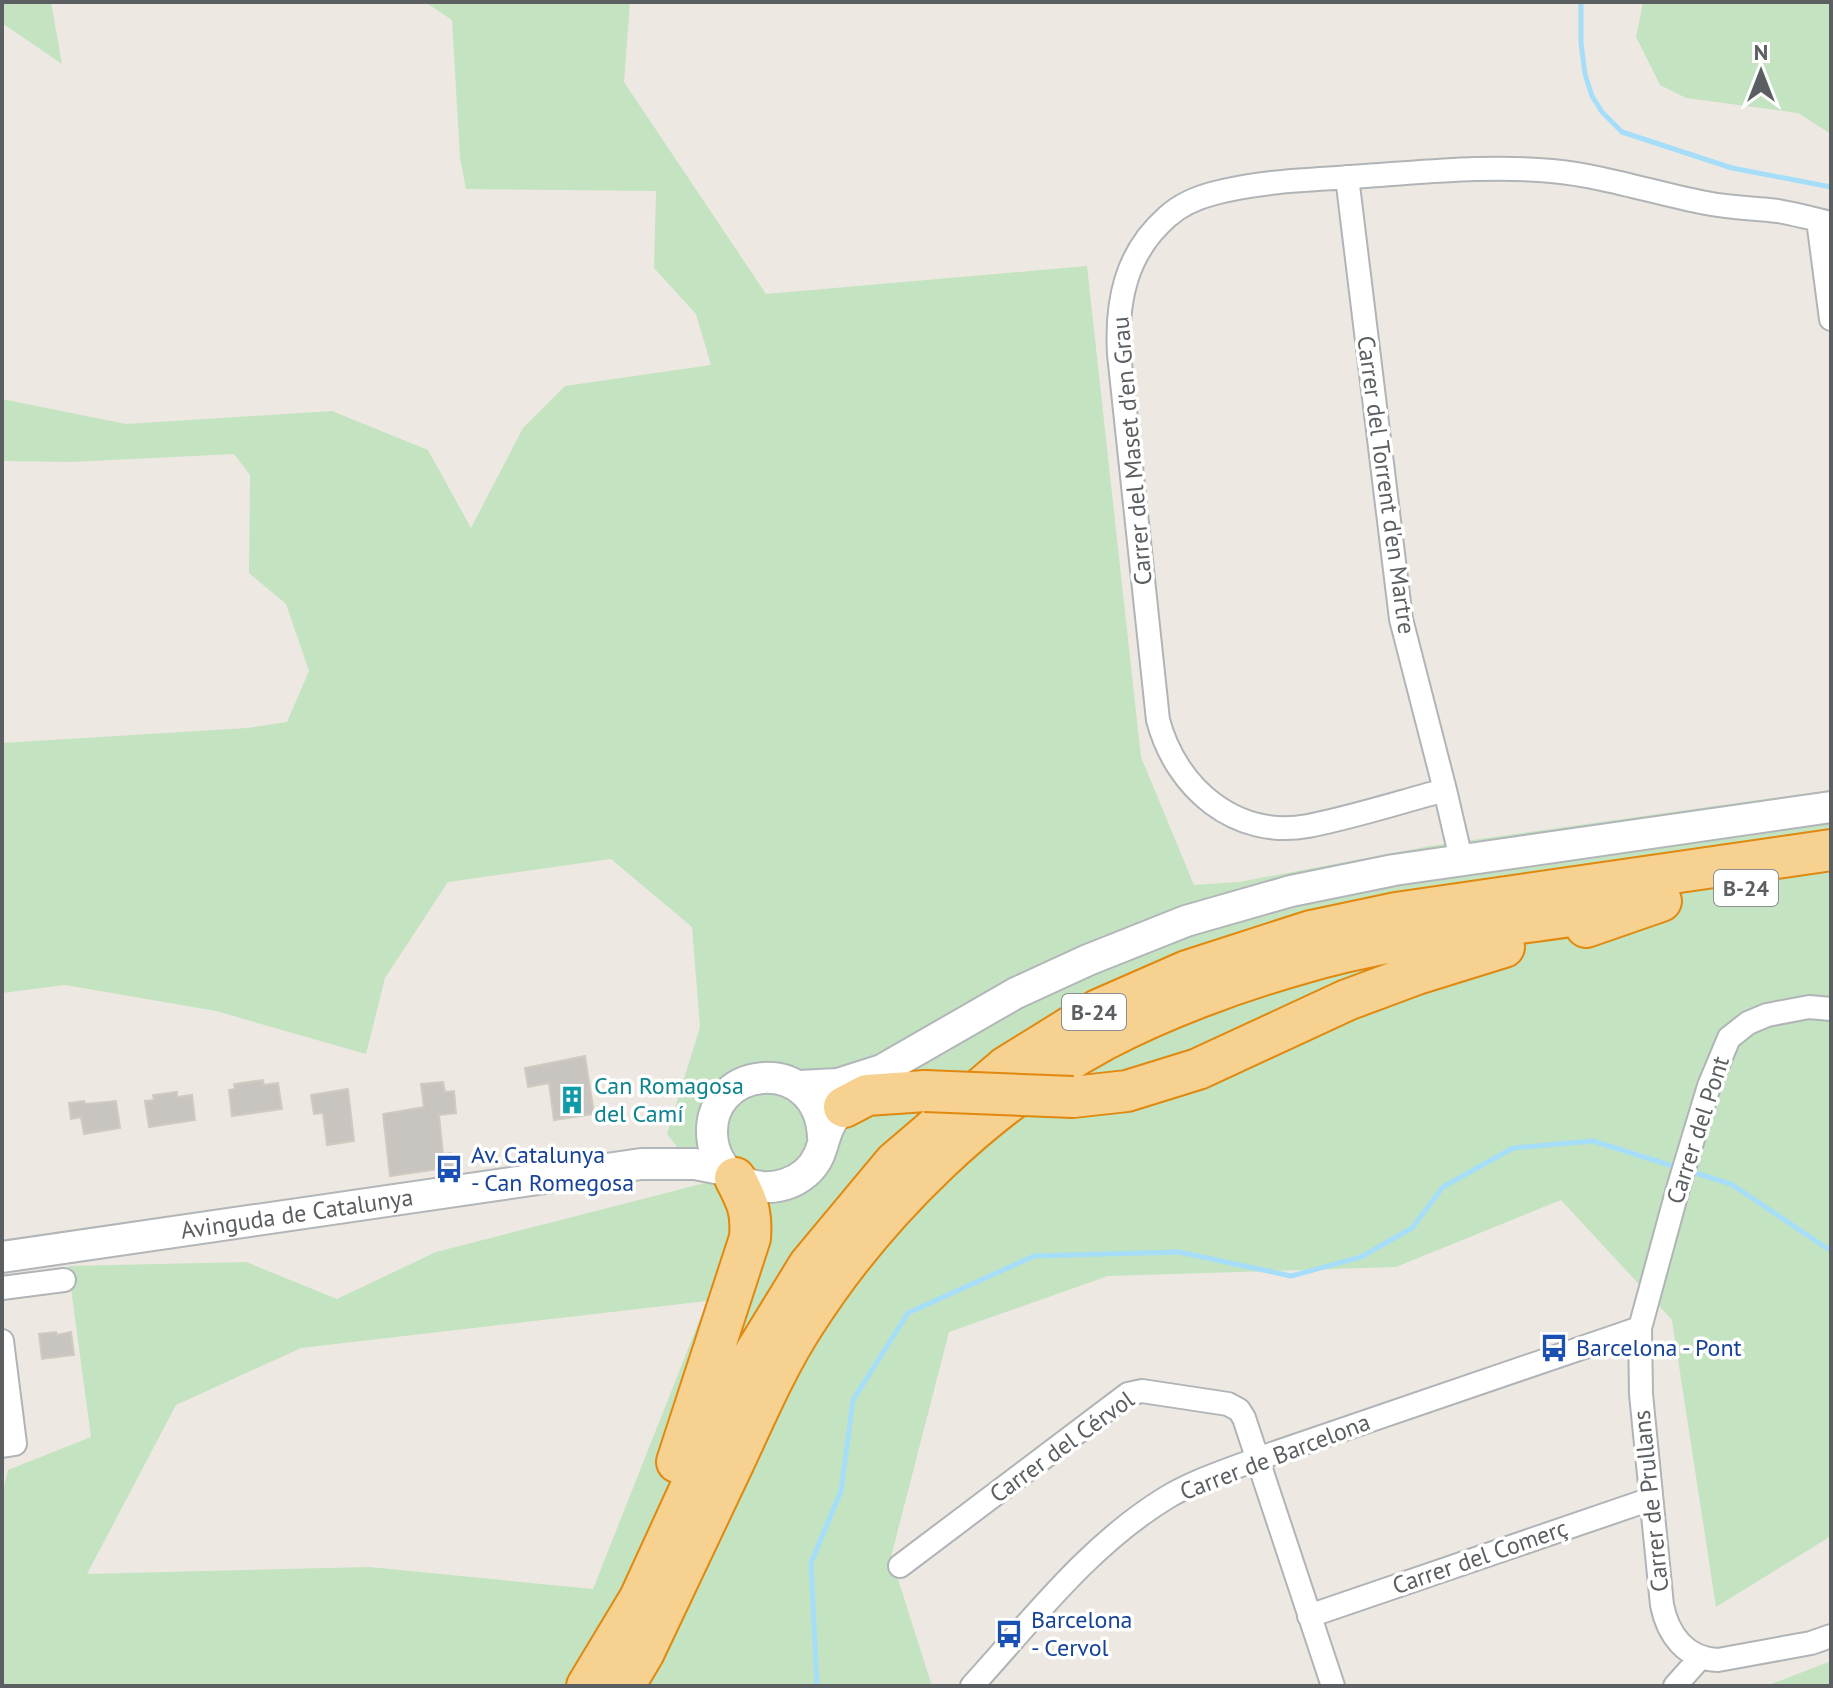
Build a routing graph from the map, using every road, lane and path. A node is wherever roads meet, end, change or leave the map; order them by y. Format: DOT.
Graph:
graph roads {
  1 [pos="1347,177"];
  2 [pos="1825,222"];
  3 [pos="1831,319"];
  4 [pos="1445,790"];
  5 [pos="1831,807"];
  6 [pos="1831,850"];
  7 [pos="1461,859"];
  8 [pos="1831,876"];
  9 [pos="1661,901"];
  10 [pos="1831,1009"];
  11 [pos="882,1070"];
  12 [pos="799,1086"];
  13 [pos="714,1116"];
  14 [pos="833,1122"];
  15 [pos="641,1164"];
  16 [pos="730,1174"];
  17 [pos="2,1257"];
  18 [pos="64,1280"];
  19 [pos="2,1288"];
  20 [pos="1640,1328"];
  21 [pos="2,1341"];
  22 [pos="8,1445"];
  23 [pos="1257,1459"];
  24 [pos="1651,1499"];
  25 [pos="900,1566"];
  26 [pos="640,1598"];
  27 [pos="1309,1616"];
  28 [pos="1831,1636"];
  29 [pos="1700,1658"];
  30 [pos="587,1686"];
  31 [pos="624,1686"];
  32 [pos="972,1686"];
  33 [pos="1333,1686"];
  34 [pos="1675,1686"];
  1 -- 2 [label="street, Carrer del Maset d'en Grau"];
  1 -- 4 [label="street, Carrer del Torrent d'en Martre"];
  1 -- 4 [label="street, Carrer del Maset d'en Grau"];
  2 -- 3 [label="street"];
  4 -- 7 [label="street"];
  5 -- 7 [label="street"];
  6 -- 26 [label="highway, B-24"];
  7 -- 11 [label="street"];
  8 -- 9 [label="highway, B-24"];
  9 -- 14 [label="highway, bridge"];
  9 -- 31 [label="highway, B-24"];
  10 -- 20 [label="street, Carrer del Pont"];
  11 -- 12 [label="street"];
  11 -- 14 [label="street"];
  12 -- 13 [label="street"];
  12 -- 14 [label="street"];
  13 -- 15 [label="street, Avinguda de Catalunya"];
  13 -- 16 [label="street"];
  14 -- 16 [label="street"];
  15 -- 16 [label="street, Avinguda de Catalunya"];
  15 -- 17 [label="street, Avinguda de Catalunya"];
  16 -- 26 [label="highway"];
  18 -- 19 [label="street"];
  20 -- 23 [label="street, Carrer de Barcelona"];
  20 -- 24 [label="street, Carrer de Prullans"];
  21 -- 22 [label="street"];
  23 -- 25 [label="street, Carrer del Cérvol"];
  23 -- 27 [label="street, Carrer del Cérvol"];
  23 -- 32 [label="street, Carrer de Barcelona"];
  24 -- 27 [label="street, Carrer del Comerç"];
  24 -- 29 [label="street, Carrer de Prullans"];
  26 -- 30 [label="highway, B-24"];
  27 -- 33 [label="street, Carrer del Cérvol"];
  28 -- 29 [label="street"];
  29 -- 34 [label="street"];
}
